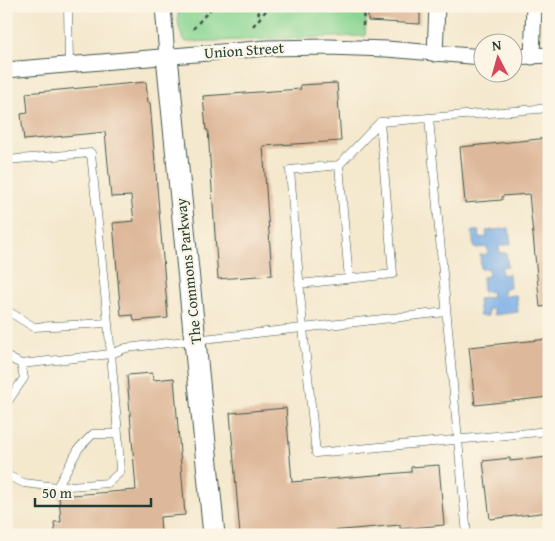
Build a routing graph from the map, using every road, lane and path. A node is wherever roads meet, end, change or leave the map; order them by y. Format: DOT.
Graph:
graph roads {
  1 [pos="68,6"];
  2 [pos="163,6"];
  3 [pos="212,6"];
  4 [pos="250,6"];
  5 [pos="270,6"];
  6 [pos="364,6"];
  7 [pos="437,6"];
  8 [pos="534,6"];
  9 [pos="262,16"];
  10 [pos="253,26"];
  11 [pos="363,26"];
  12 [pos="193,29"];
  13 [pos="435,54"];
  14 [pos="549,55"];
  15 [pos="167,56"];
  16 [pos="472,56"];
  17 [pos="522,57"];
  18 [pos="532,57"];
  19 [pos="69,65"];
  20 [pos="6,70"];
  21 [pos="549,108"];
  22 [pos="429,118"];
  23 [pos="380,122"];
  24 [pos="6,160"];
  25 [pos="339,165"];
  26 [pos="349,279"];
  27 [pos="299,284"];
  28 [pos="6,310"];
  29 [pos="446,312"];
  30 [pos="108,323"];
  31 [pos="303,328"];
  32 [pos="194,340"];
  33 [pos="111,354"];
  34 [pos="6,356"];
  35 [pos="21,364"];
  36 [pos="6,404"];
  37 [pos="549,431"];
  38 [pos="118,434"];
  39 [pos="458,440"];
  40 [pos="6,475"];
  41 [pos="57,487"];
  42 [pos="214,535"];
  43 [pos="467,535"];
  1 -- 19 [label="lane"];
  2 -- 15 [label="street, The Commons Parkway"];
  3 -- 12 [label="path"];
  4 -- 9 [label="path"];
  5 -- 9 [label="path"];
  6 -- 11 [label="path"];
  7 -- 13 [label="street"];
  8 -- 18 [label="street"];
  9 -- 10 [label="path"];
  13 -- 15 [label="street, Union Street"];
  13 -- 16 [label="street, Union Street"];
  14 -- 18 [label="street"];
  15 -- 19 [label="street, Union Street"];
  15 -- 32 [label="street, The Commons Parkway"];
  17 -- 18 [label="street"];
  19 -- 20 [label="street, Union Street"];
  21 -- 22 [label="lane"];
  22 -- 23 [label="lane"];
  22 -- 29 [label="lane"];
  23 -- 25 [label="lane"];
  23 -- 26 [label="lane"];
  24 -- 30 [label="lane"];
  25 -- 26 [label="lane"];
  25 -- 27 [label="lane"];
  26 -- 27 [label="lane"];
  27 -- 31 [label="lane"];
  28 -- 30 [label="lane"];
  29 -- 31 [label="lane"];
  29 -- 39 [label="lane"];
  30 -- 33 [label="lane"];
  31 -- 32 [label="lane"];
  31 -- 39 [label="lane"];
  32 -- 33 [label="lane"];
  32 -- 42 [label="street, The Commons Parkway"];
  33 -- 35 [label="lane"];
  33 -- 38 [label="lane"];
  34 -- 35 [label="lane"];
  35 -- 36 [label="lane"];
  37 -- 39 [label="lane"];
  38 -- 41 [label="lane"];
  38 -- 41 [label="lane"];
  39 -- 43 [label="lane"];
  40 -- 41 [label="lane"];
}
